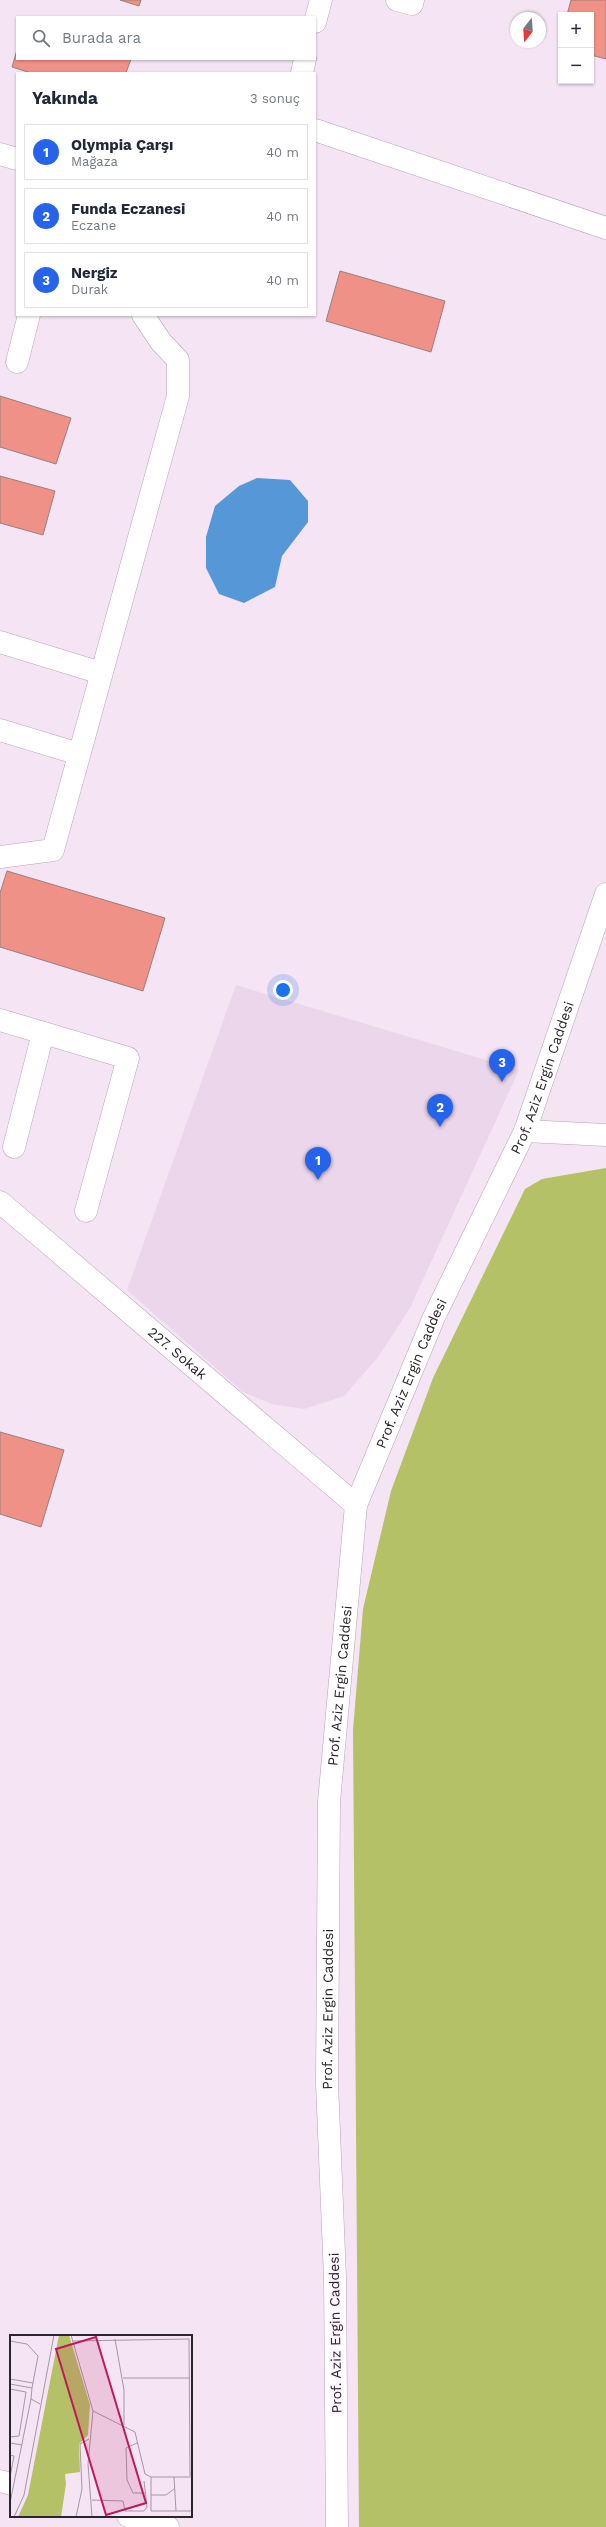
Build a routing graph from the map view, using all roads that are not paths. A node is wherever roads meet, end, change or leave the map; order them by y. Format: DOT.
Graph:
graph roads {
  1 [pos="321,0"];
  2 [pos="397,0"];
  3 [pos="413,0"];
  4 [pos="316,18"];
  5 [pos="305,60"];
  6 [pos="302,72"];
  7 [pos="316,130"];
  8 [pos="0,154"];
  9 [pos="16,159"];
  10 [pos="606,228"];
  11 [pos="29,316"];
  12 [pos="144,316"];
  13 [pos="17,362"];
  14 [pos="0,642"];
  15 [pos="101,673"];
  16 [pos="0,730"];
  17 [pos="79,754"];
  18 [pos="1,859"];
  19 [pos="606,894"];
  20 [pos="0,1020"];
  21 [pos="43,1033"];
  22 [pos="525,1131"];
  23 [pos="606,1135"];
  24 [pos="14,1147"];
  25 [pos="0,1202"];
  26 [pos="86,1212"];
  27 [pos="356,1505"];
  28 [pos="0,2481"];
  29 [pos="10,2484"];
  30 [pos="132,2517"];
  31 [pos="168,2527"];
  32 [pos="337,2527"];
  1 -- 4 [label="street"];
  2 -- 3 [label="street"];
  5 -- 6 [label="street"];
  7 -- 10 [label="street"];
  8 -- 9 [label="street"];
  11 -- 13 [label="street"];
  12 -- 15 [label="street"];
  14 -- 15 [label="street"];
  15 -- 17 [label="street"];
  16 -- 17 [label="street"];
  17 -- 18 [label="street"];
  19 -- 22 [label="street, Prof. Aziz Ergin Caddesi"];
  20 -- 21 [label="street"];
  21 -- 24 [label="street"];
  21 -- 26 [label="street"];
  22 -- 23 [label="street"];
  22 -- 27 [label="street, Prof. Aziz Ergin Caddesi"];
  25 -- 27 [label="street, 227. Sokak"];
  27 -- 32 [label="street, Prof. Aziz Ergin Caddesi"];
  28 -- 29 [label="street"];
  30 -- 31 [label="street"];
}
